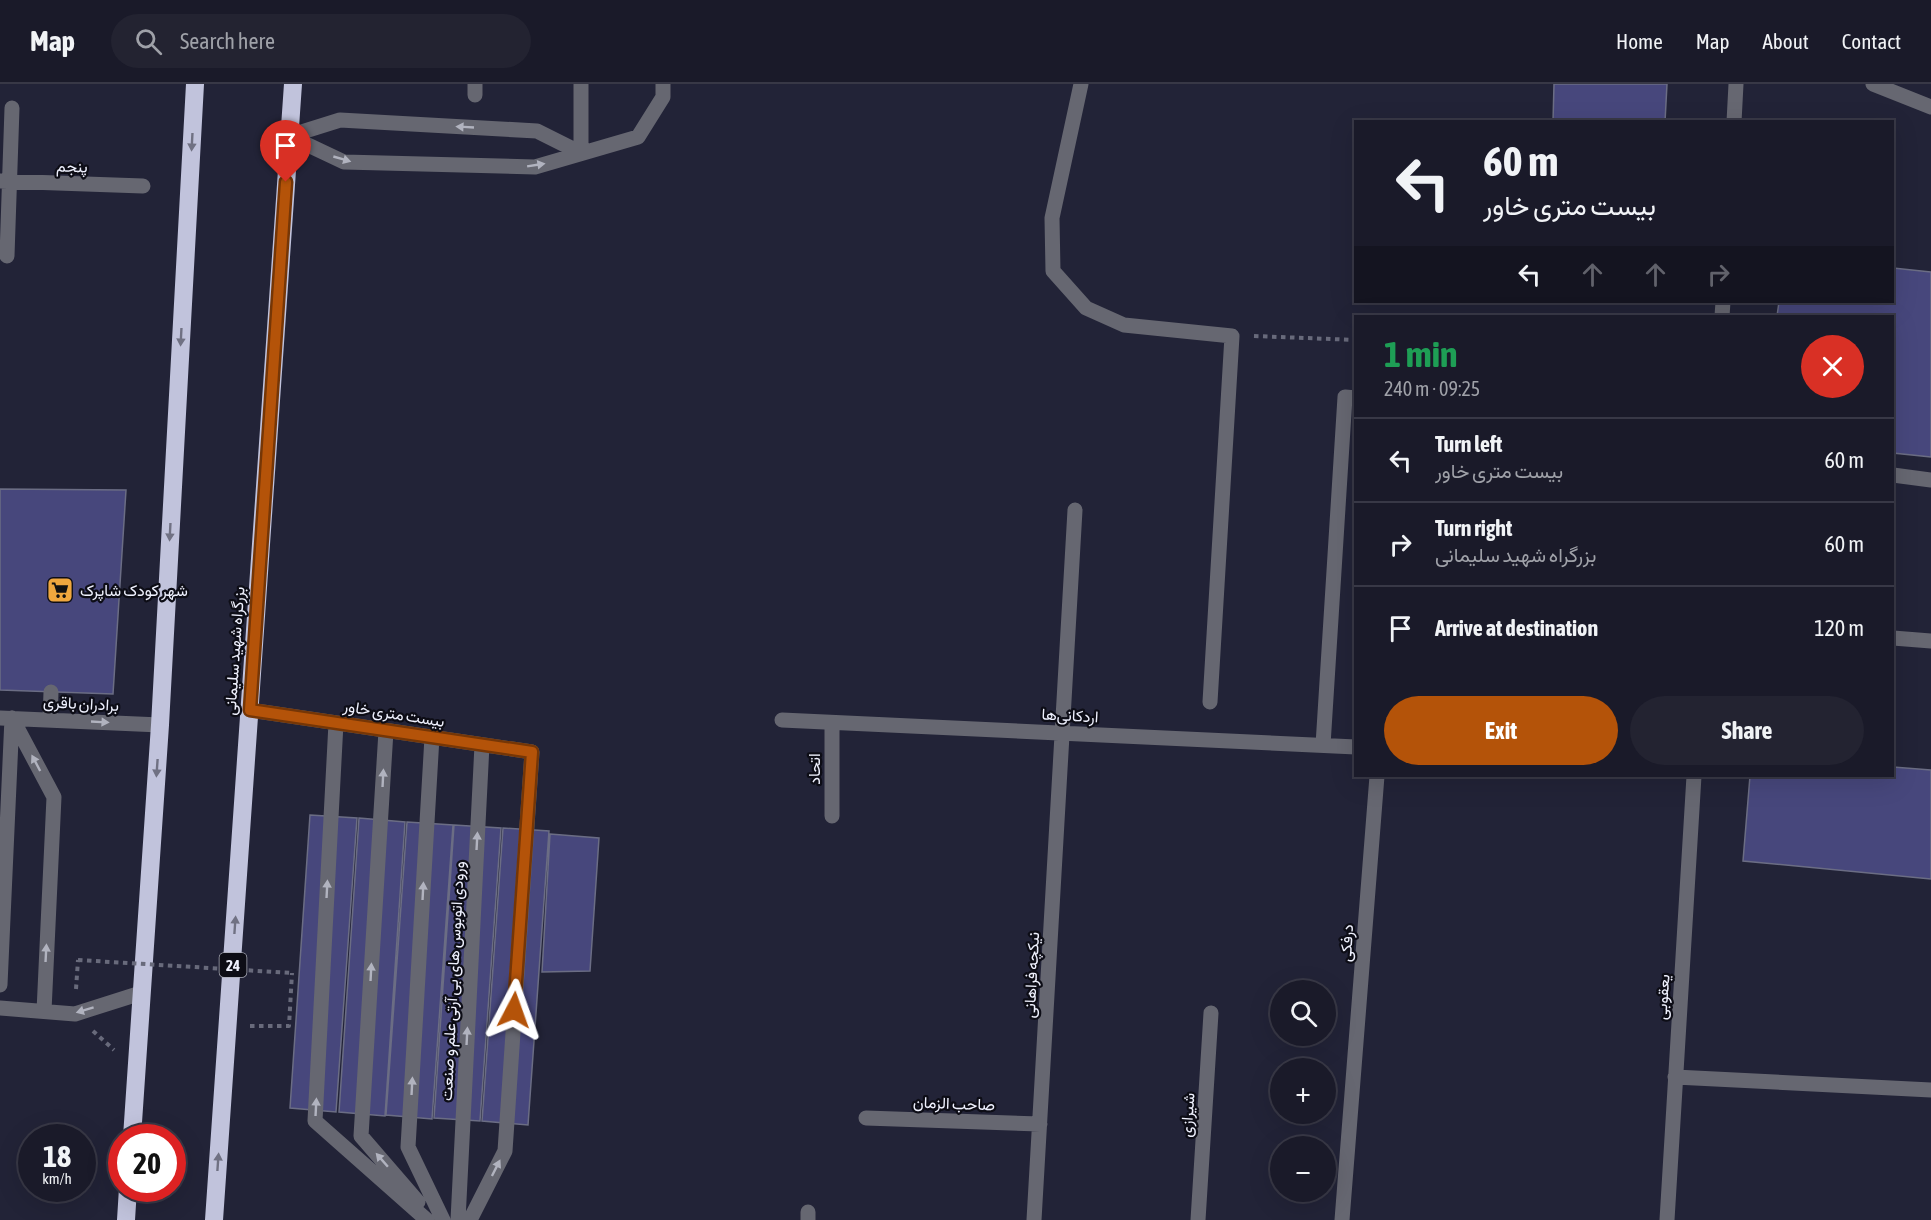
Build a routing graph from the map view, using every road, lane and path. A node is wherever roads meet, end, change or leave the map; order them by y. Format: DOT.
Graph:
graph roads {
  1 [pos="195,84"];
  2 [pos="293,84"];
  3 [pos="581,84"];
  4 [pos="663,84"];
  5 [pos="1081,84"];
  6 [pos="1736,84"];
  7 [pos="1873,84"];
  8 [pos="1931,107"];
  9 [pos="12,108"];
  10 [pos="1734,120"];
  11 [pos="289,136"];
  12 [pos="580,153"];
  13 [pos="5,181"];
  14 [pos="143,186"];
  15 [pos="8,256"];
  16 [pos="1232,336"];
  17 [pos="1354,340"];
  18 [pos="1354,398"];
  19 [pos="1894,475"];
  20 [pos="1931,480"];
  21 [pos="1075,510"];
  22 [pos="1894,638"];
  23 [pos="1931,641"];
  24 [pos="51,692"];
  25 [pos="1210,702"];
  26 [pos="250,710"];
  27 [pos="6,718"];
  28 [pos="50,720"];
  29 [pos="782,720"];
  30 [pos="336,723"];
  31 [pos="831,723"];
  32 [pos="160,725"];
  33 [pos="386,730"];
  34 [pos="1064,733"];
  35 [pos="432,737"];
  36 [pos="482,745"];
  37 [pos="1323,745"];
  38 [pos="1354,747"];
  39 [pos="1377,777"];
  40 [pos="1694,777"];
  41 [pos="832,816"];
  42 [pos="78,960"];
  43 [pos="0,985"];
  44 [pos="141,993"];
  45 [pos="0,1008"];
  46 [pos="44,1011"];
  47 [pos="1211,1012"];
  48 [pos="75,1014"];
  49 [pos="229,1026"];
  50 [pos="136,1070"];
  51 [pos="1675,1077"];
  52 [pos="1931,1090"];
  53 [pos="866,1118"];
  54 [pos="133,1124"];
  55 [pos="1040,1124"];
  56 [pos="127,1202"];
  57 [pos="126,1220"];
  58 [pos="214,1220"];
  59 [pos="427,1220"];
  60 [pos="434,1220"];
  61 [pos="444,1220"];
  62 [pos="458,1220"];
  63 [pos="470,1220"];
  64 [pos="1034,1220"];
  65 [pos="1198,1220"];
  66 [pos="1342,1220"];
  67 [pos="1667,1220"];
  1 -- 32 [label="highway, one-way"];
  2 -- 11 [label="highway, بزرگراه شهید سلیمانی / 24"];
  3 -- 12 [label="street"];
  4 -- 12 [label="street"];
  5 -- 16 [label="street"];
  6 -- 10 [label="street"];
  7 -- 8 [label="street"];
  9 -- 13 [label="street"];
  12 -- 11 [label="street, one-way"];
  11 -- 12 [label="street, one-way"];
  11 -- 26 [label="highway, بزرگراه شهید سلیمانی / 24"];
  13 -- 14 [label="street, پنجم"];
  13 -- 15 [label="street"];
  16 -- 17 [label="path"];
  16 -- 25 [label="street"];
  18 -- 37 [label="street"];
  19 -- 20 [label="street"];
  21 -- 34 [label="street, نیکچه فراهانی"];
  22 -- 23 [label="street"];
  24 -- 28 [label="street"];
  26 -- 30 [label="street, بیست متری خاور"];
  49 -- 26 [label="highway, بزرگراه شهید سلیمانی / 24, one-way"];
  27 -- 28 [label="street, برادران باقری"];
  27 -- 43 [label="street"];
  46 -- 27 [label="street, one-way"];
  28 -- 32 [label="street, برادران باقری, one-way"];
  29 -- 31 [label="street, اردکانی‌ها"];
  30 -- 33 [label="street, بیست متری خاور"];
  59 -- 30 [label="street, one-way"];
  31 -- 34 [label="street, اردکانی‌ها"];
  31 -- 41 [label="street, اتحاد"];
  32 -- 44 [label="highway, one-way"];
  33 -- 35 [label="street, بیست متری خاور"];
  60 -- 33 [label="street, one-way"];
  34 -- 37 [label="street, اردکانی‌ها"];
  34 -- 55 [label="street, نیکچه فراهانی"];
  35 -- 36 [label="street, بیست متری خاور"];
  61 -- 35 [label="street, one-way"];
  62 -- 36 [label="street, ورودی اتوبوس های بی آرتی علم و صنعت, one-way"];
  63 -- 36 [label="street, بیست متری خاور, one-way"];
  37 -- 38 [label="street, اردکانی‌ها"];
  39 -- 66 [label="street, درفکی"];
  40 -- 51 [label="street, یعقوبی"];
  42 -- 49 [label="path, bridge"];
  44 -- 48 [label="street, one-way"];
  44 -- 50 [label="highway"];
  45 -- 46 [label="street"];
  46 -- 48 [label="street"];
  47 -- 65 [label="street, شیرازی"];
  48 -- 50 [label="path"];
  58 -- 49 [label="highway, بزرگراه شهید سلیمانی / 24, one-way"];
  50 -- 54 [label="highway"];
  51 -- 52 [label="street"];
  51 -- 67 [label="street, یعقوبی"];
  53 -- 55 [label="street, صاحب الزمان"];
  55 -- 64 [label="street, نیکچه فراهانی"];
  56 -- 57 [label="highway"];
}
